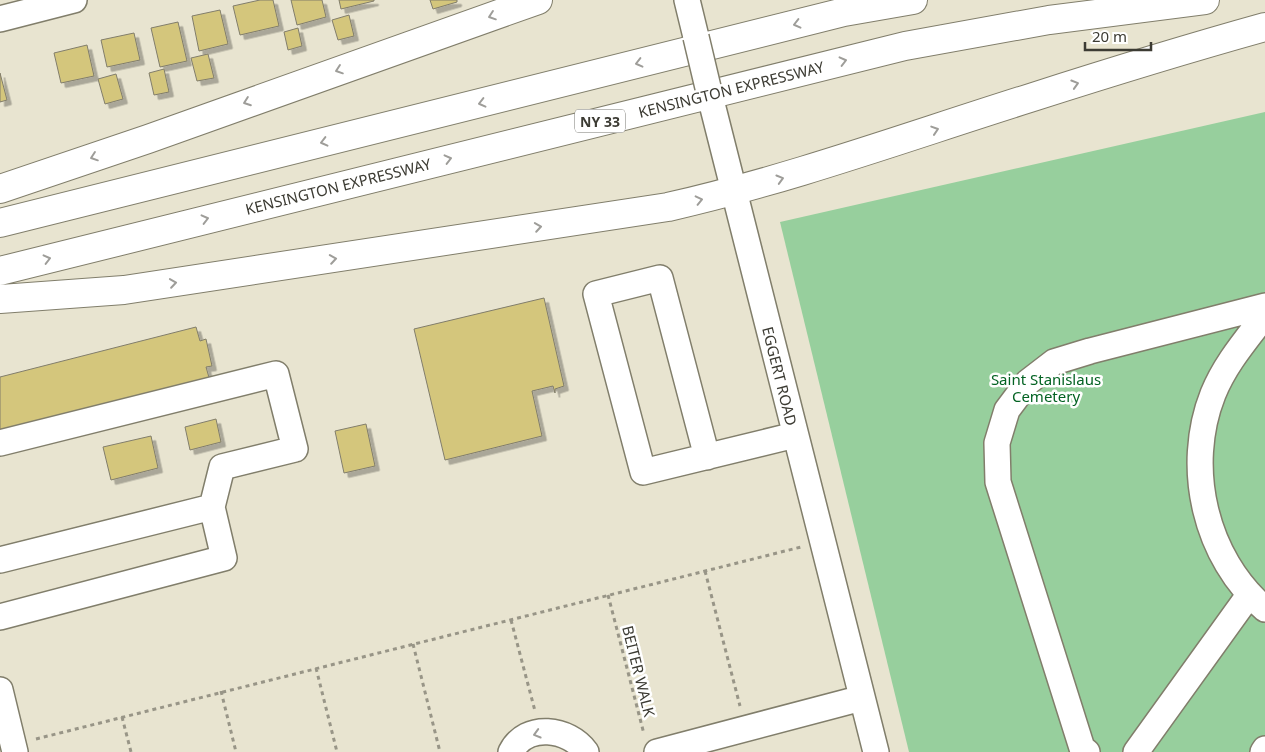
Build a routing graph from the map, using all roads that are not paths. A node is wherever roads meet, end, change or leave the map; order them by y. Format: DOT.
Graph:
graph roads {
  1 [pos="74,0"];
  2 [pos="538,0"];
  3 [pos="687,0"];
  4 [pos="913,0"];
  5 [pos="1205,0"];
  6 [pos="0,19"];
  7 [pos="1265,27"];
  8 [pos="731,182"];
  9 [pos="0,189"];
  10 [pos="0,223"];
  11 [pos="0,271"];
  12 [pos="0,299"];
  13 [pos="1265,306"];
  14 [pos="1265,314"];
  15 [pos="796,435"];
  16 [pos="0,443"];
  17 [pos="706,457"];
  18 [pos="212,507"];
  19 [pos="0,560"];
  20 [pos="1257,602"];
  21 [pos="0,617"];
  22 [pos="0,690"];
  23 [pos="862,698"];
  24 [pos="652,747"];
  25 [pos="14,748"];
  26 [pos="510,752"];
  27 [pos="586,752"];
  28 [pos="876,752"];
  29 [pos="1087,752"];
  30 [pos="1136,752"];
  1 -- 6 [label="street"];
  2 -- 9 [label="highway, one-way"];
  3 -- 8 [label="street, EGGERT ROAD, bridge"];
  4 -- 10 [label="highway, one-way"];
  11 -- 5 [label="highway, KENSINGTON EXPRESSWAY / NY 33, one-way"];
  8 -- 7 [label="highway, one-way"];
  12 -- 8 [label="highway, one-way"];
  8 -- 15 [label="street, EGGERT ROAD"];
  13 -- 29 [label="street"];
  14 -- 20 [label="street"];
  15 -- 17 [label="street"];
  15 -- 23 [label="street, EGGERT ROAD"];
  16 -- 18 [label="street"];
  17 -- 17 [label="street"];
  18 -- 19 [label="street"];
  18 -- 21 [label="street"];
  20 -- 30 [label="street"];
  22 -- 25 [label="street"];
  23 -- 24 [label="street"];
  23 -- 28 [label="street, EGGERT ROAD"];
  27 -- 26 [label="street, one-way"];
}
